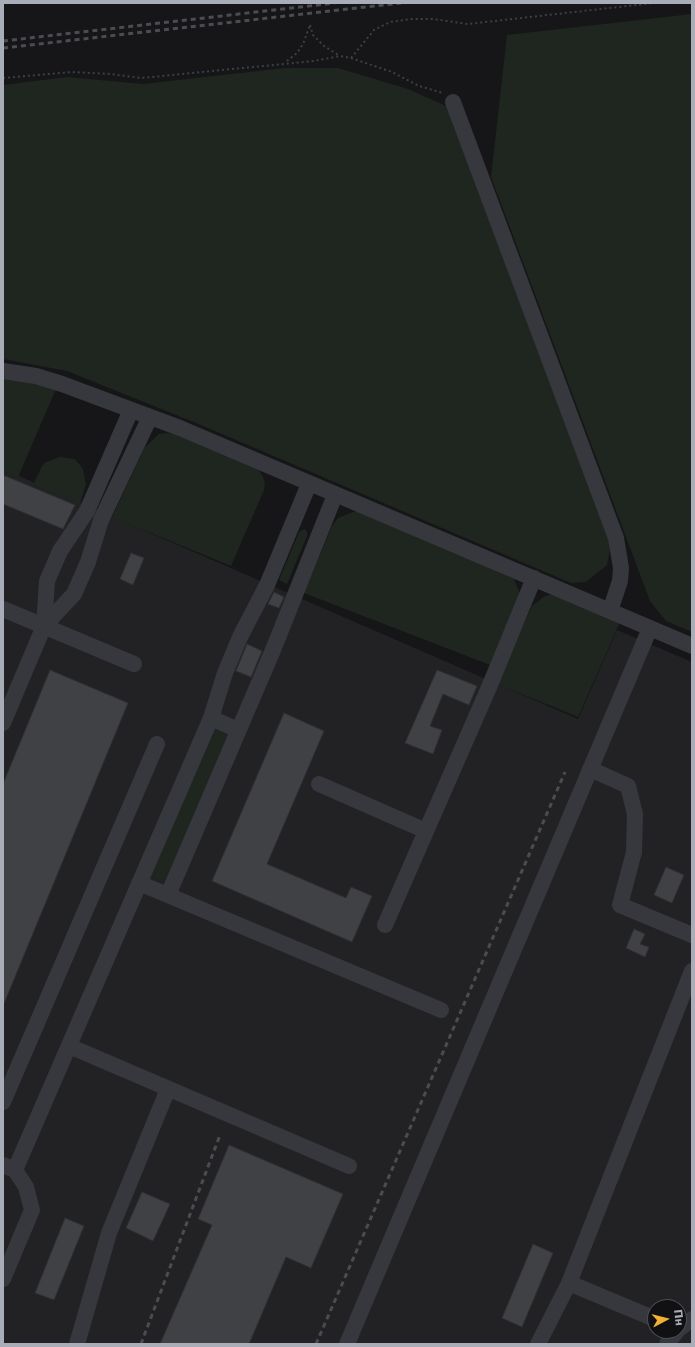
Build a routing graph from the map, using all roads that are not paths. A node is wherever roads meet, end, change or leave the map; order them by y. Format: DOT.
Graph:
graph roads {
  1 [pos="453,102"];
  2 [pos="3,371"];
  3 [pos="131,410"];
  4 [pos="150,417"];
  5 [pos="309,484"];
  6 [pos="335,495"];
  7 [pos="534,578"];
  8 [pos="3,609"];
  9 [pos="610,611"];
  10 [pos="44,626"];
  11 [pos="650,628"];
  12 [pos="692,646"];
  13 [pos="134,664"];
  14 [pos="211,718"];
  15 [pos="3,724"];
  16 [pos="238,730"];
  17 [pos="157,744"];
  18 [pos="590,769"];
  19 [pos="319,784"];
  20 [pos="426,831"];
  21 [pos="139,883"];
  22 [pos="168,895"];
  23 [pos="385,925"];
  24 [pos="692,935"];
  25 [pos="692,971"];
  26 [pos="441,1010"];
  27 [pos="70,1046"];
  28 [pos="168,1089"];
  29 [pos="3,1102"];
  30 [pos="348,1166"];
  31 [pos="9,1167"];
  32 [pos="3,1279"];
  33 [pos="568,1283"];
  34 [pos="647,1316"];
  35 [pos="76,1344"];
  36 [pos="347,1344"];
  37 [pos="538,1344"];
  1 -- 9 [label="street"];
  2 -- 3 [label="street"];
  3 -- 4 [label="street"];
  3 -- 10 [label="street"];
  4 -- 5 [label="street"];
  4 -- 10 [label="street"];
  5 -- 6 [label="street"];
  5 -- 14 [label="street"];
  6 -- 7 [label="street"];
  6 -- 16 [label="street"];
  7 -- 9 [label="street"];
  7 -- 20 [label="street"];
  8 -- 10 [label="street"];
  9 -- 11 [label="street"];
  10 -- 13 [label="street"];
  10 -- 15 [label="street"];
  11 -- 12 [label="street"];
  11 -- 18 [label="street"];
  14 -- 16 [label="street"];
  14 -- 21 [label="street"];
  16 -- 22 [label="street"];
  17 -- 29 [label="street"];
  18 -- 24 [label="street"];
  18 -- 36 [label="street"];
  19 -- 20 [label="street"];
  20 -- 23 [label="street"];
  21 -- 22 [label="street"];
  21 -- 27 [label="street"];
  22 -- 26 [label="street"];
  25 -- 33 [label="street"];
  27 -- 28 [label="street"];
  27 -- 31 [label="street"];
  28 -- 30 [label="street"];
  28 -- 35 [label="street"];
  31 -- 32 [label="street"];
  33 -- 34 [label="street"];
  33 -- 37 [label="street"];
}
